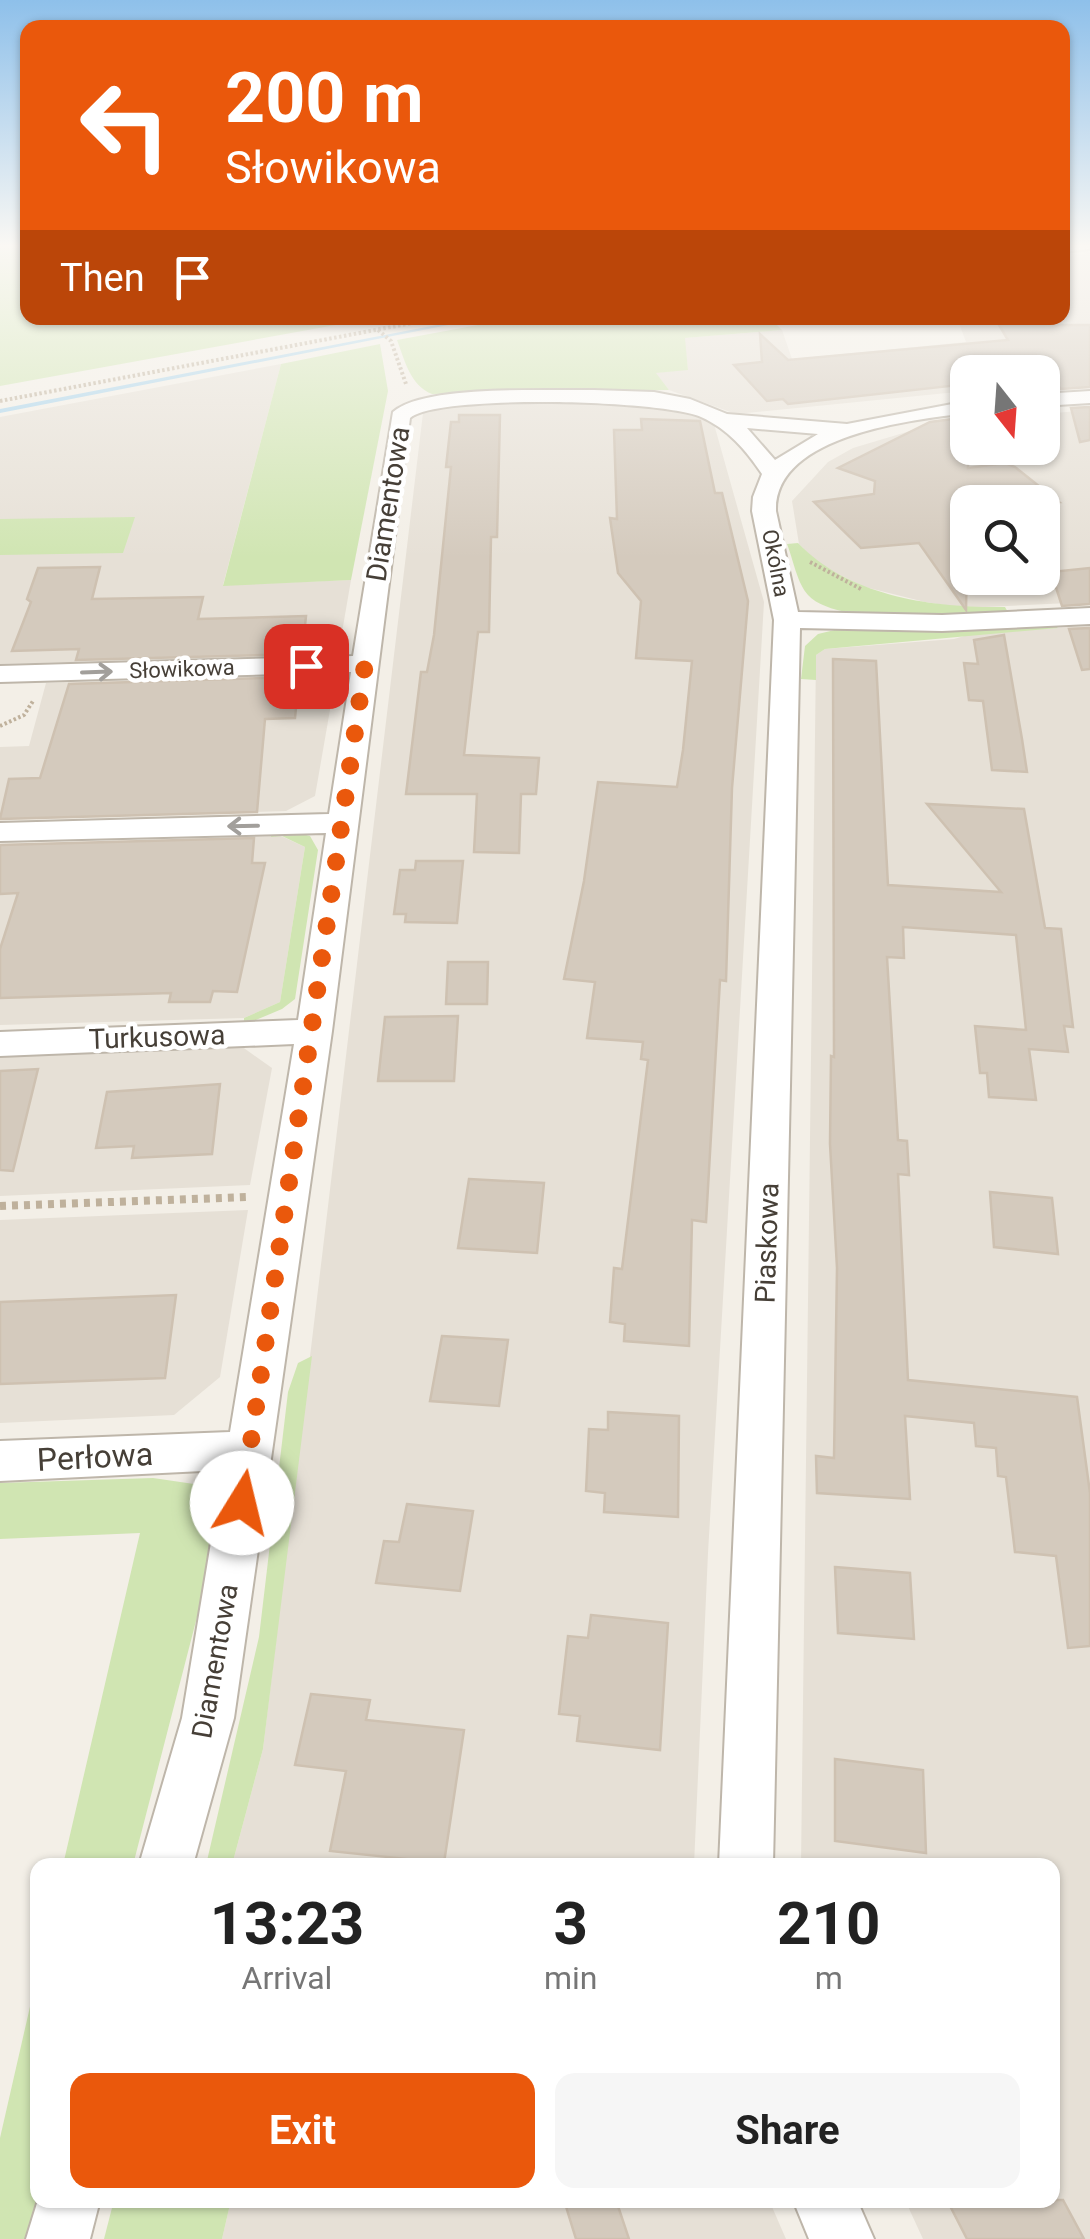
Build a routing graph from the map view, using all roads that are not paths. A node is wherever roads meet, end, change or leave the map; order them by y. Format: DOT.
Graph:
graph roads {
  1 [pos="1090,396"];
  2 [pos="1060,398"];
  3 [pos="950,410"];
  4 [pos="743,436"];
  5 [pos="806,441"];
  6 [pos="774,476"];
  7 [pos="1090,616"];
  8 [pos="787,620"];
  9 [pos="365,664"];
  10 [pos="0,674"];
  11 [pos="341,824"];
  12 [pos="0,832"];
  13 [pos="314,1031"];
  14 [pos="0,1044"];
  15 [pos="250,1450"];
  16 [pos="0,1462"];
  17 [pos="168,1858"];
  18 [pos="746,1858"];
  19 [pos="67,2208"];
  20 [pos="828,2208"];
  21 [pos="58,2239"];
  22 [pos="842,2239"];
  1 -- 2 [label="street"];
  3 -- 5 [label="street"];
  4 -- 5 [label="street, Diamentowa"];
  4 -- 5 [label="street"];
  4 -- 6 [label="street"];
  4 -- 9 [label="street, Diamentowa"];
  5 -- 6 [label="street"];
  6 -- 8 [label="street, Okólna"];
  7 -- 8 [label="street, Okólna"];
  8 -- 18 [label="street, Piaskowa"];
  10 -- 9 [label="street, Słowikowa, one-way"];
  9 -- 11 [label="street, Diamentowa"];
  11 -- 12 [label="street, one-way"];
  11 -- 13 [label="street, Diamentowa"];
  13 -- 14 [label="street, Turkusowa"];
  13 -- 15 [label="street, Diamentowa"];
  15 -- 16 [label="street, Perłowa"];
  15 -- 17 [label="street, Diamentowa"];
  19 -- 21 [label="street"];
  20 -- 22 [label="street"];
}
